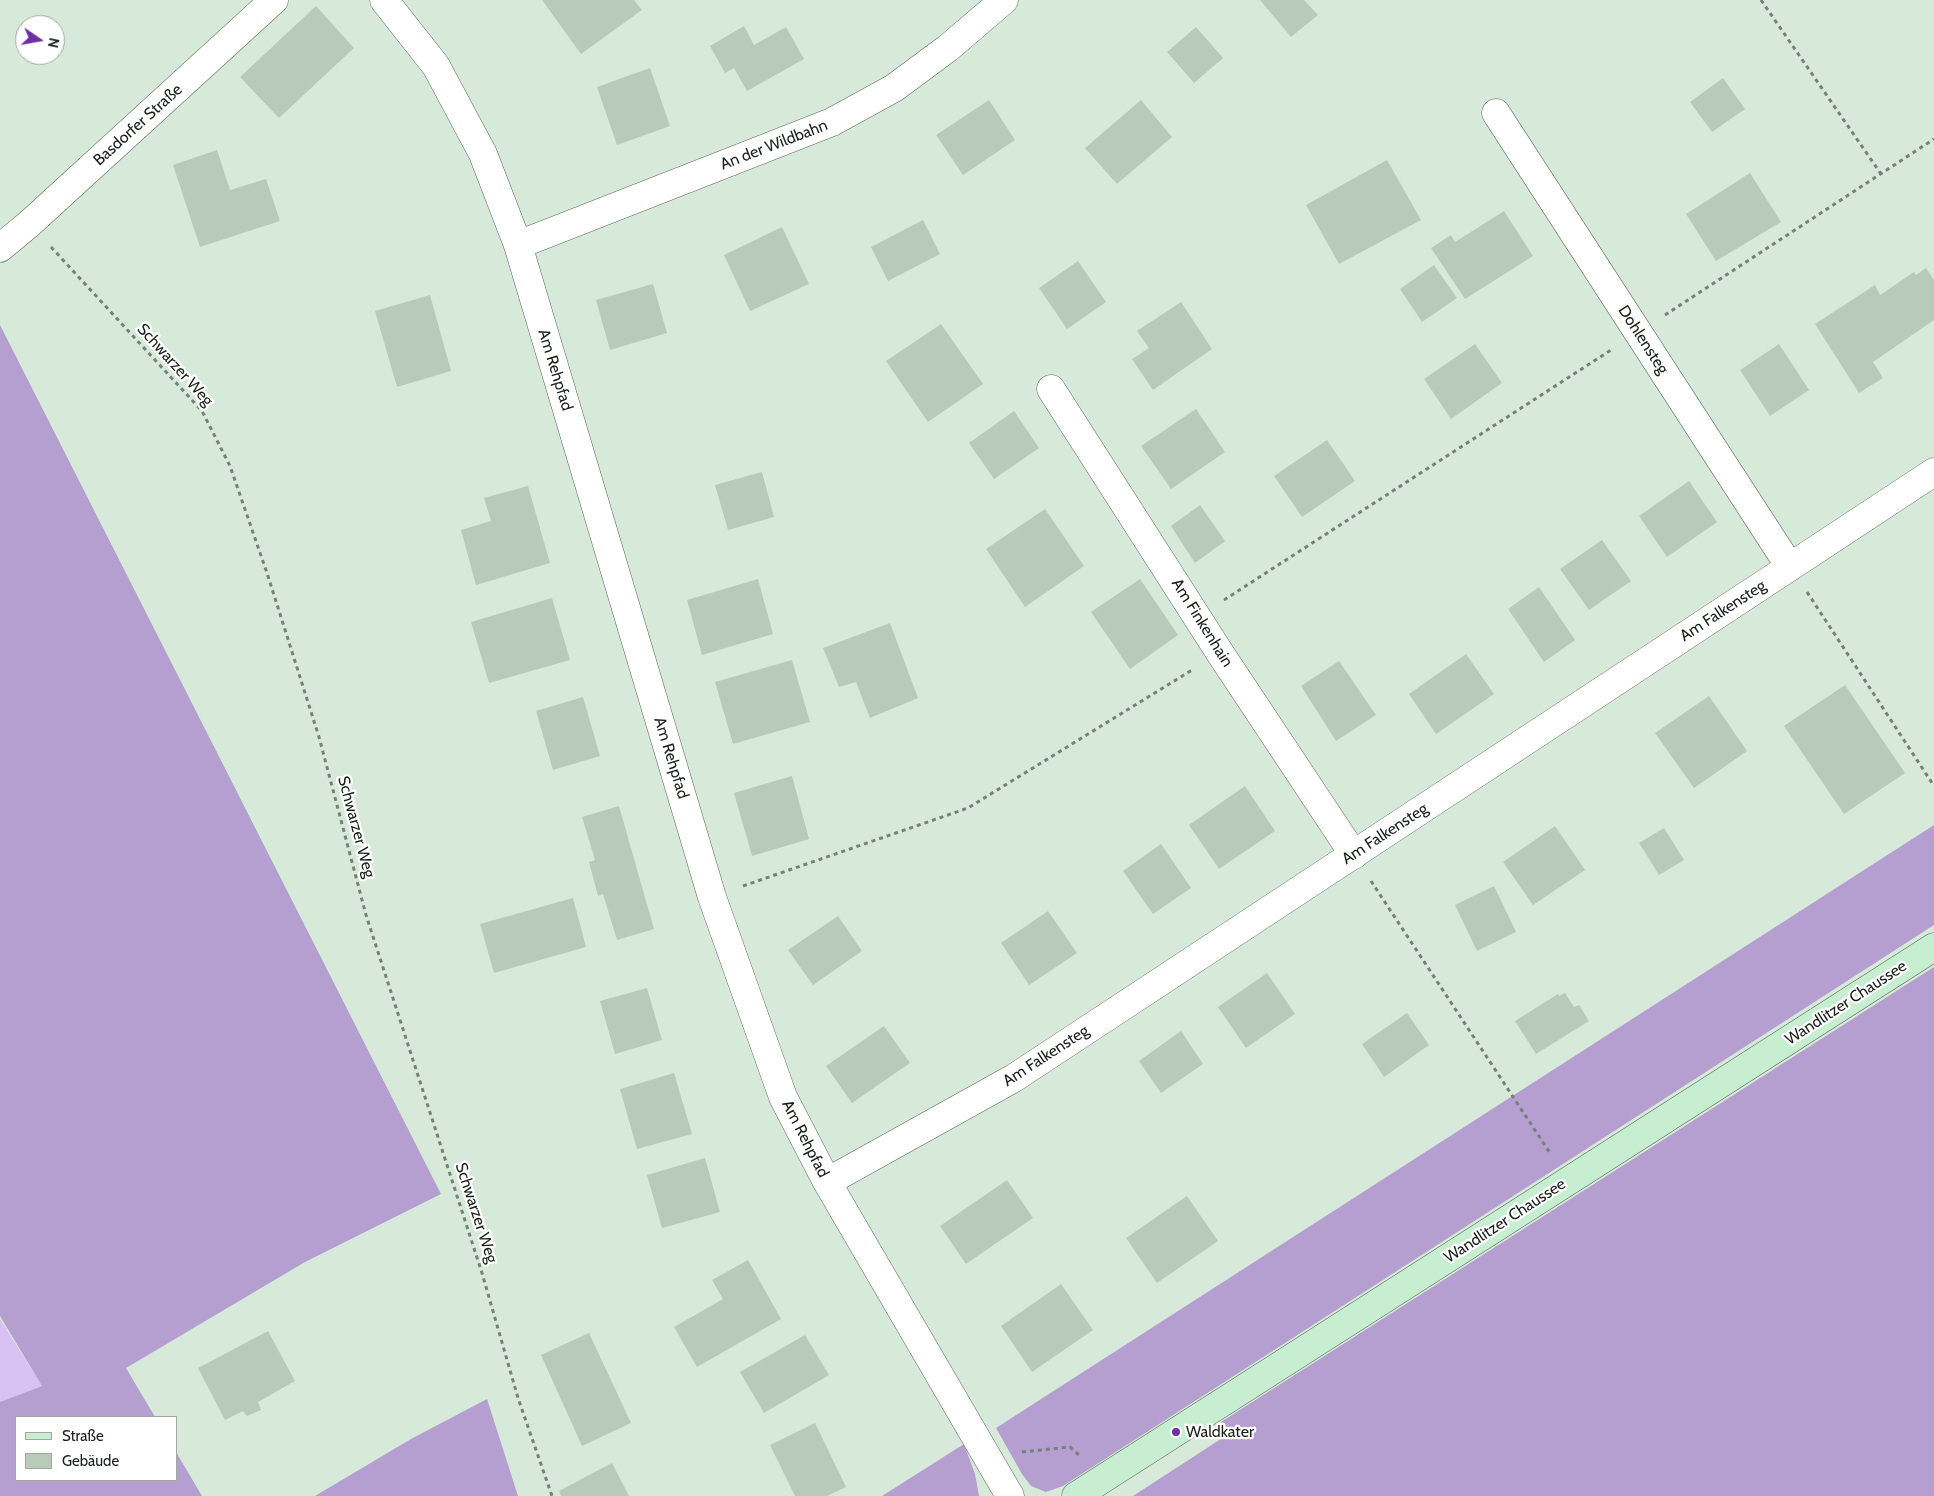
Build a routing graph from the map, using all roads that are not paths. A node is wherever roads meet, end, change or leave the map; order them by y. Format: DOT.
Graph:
graph roads {
  1 [pos="274,0"];
  2 [pos="384,0"];
  3 [pos="1004,0"];
  4 [pos="1496,113"];
  5 [pos="518,244"];
  6 [pos="0,248"];
  7 [pos="1051,390"];
  8 [pos="1934,472"];
  9 [pos="1790,567"];
  10 [pos="1354,855"];
  11 [pos="1934,946"];
  12 [pos="827,1182"];
  13 [pos="1010,1496"];
  14 [pos="1076,1496"];
  1 -- 6 [label="street, Basdorfer Straße"];
  2 -- 5 [label="street, Am Rehpfad"];
  3 -- 5 [label="street, An der Wildbahn"];
  4 -- 9 [label="street, Dohlensteg"];
  5 -- 12 [label="street, Am Rehpfad"];
  7 -- 10 [label="street, Am Finkenhain"];
  8 -- 9 [label="street, Am Falkensteg"];
  9 -- 10 [label="street, Am Falkensteg"];
  10 -- 12 [label="street, Am Falkensteg"];
  11 -- 14 [label="main road, Wandlitzer Chaussee"];
  12 -- 13 [label="street, Am Rehpfad"];
}
